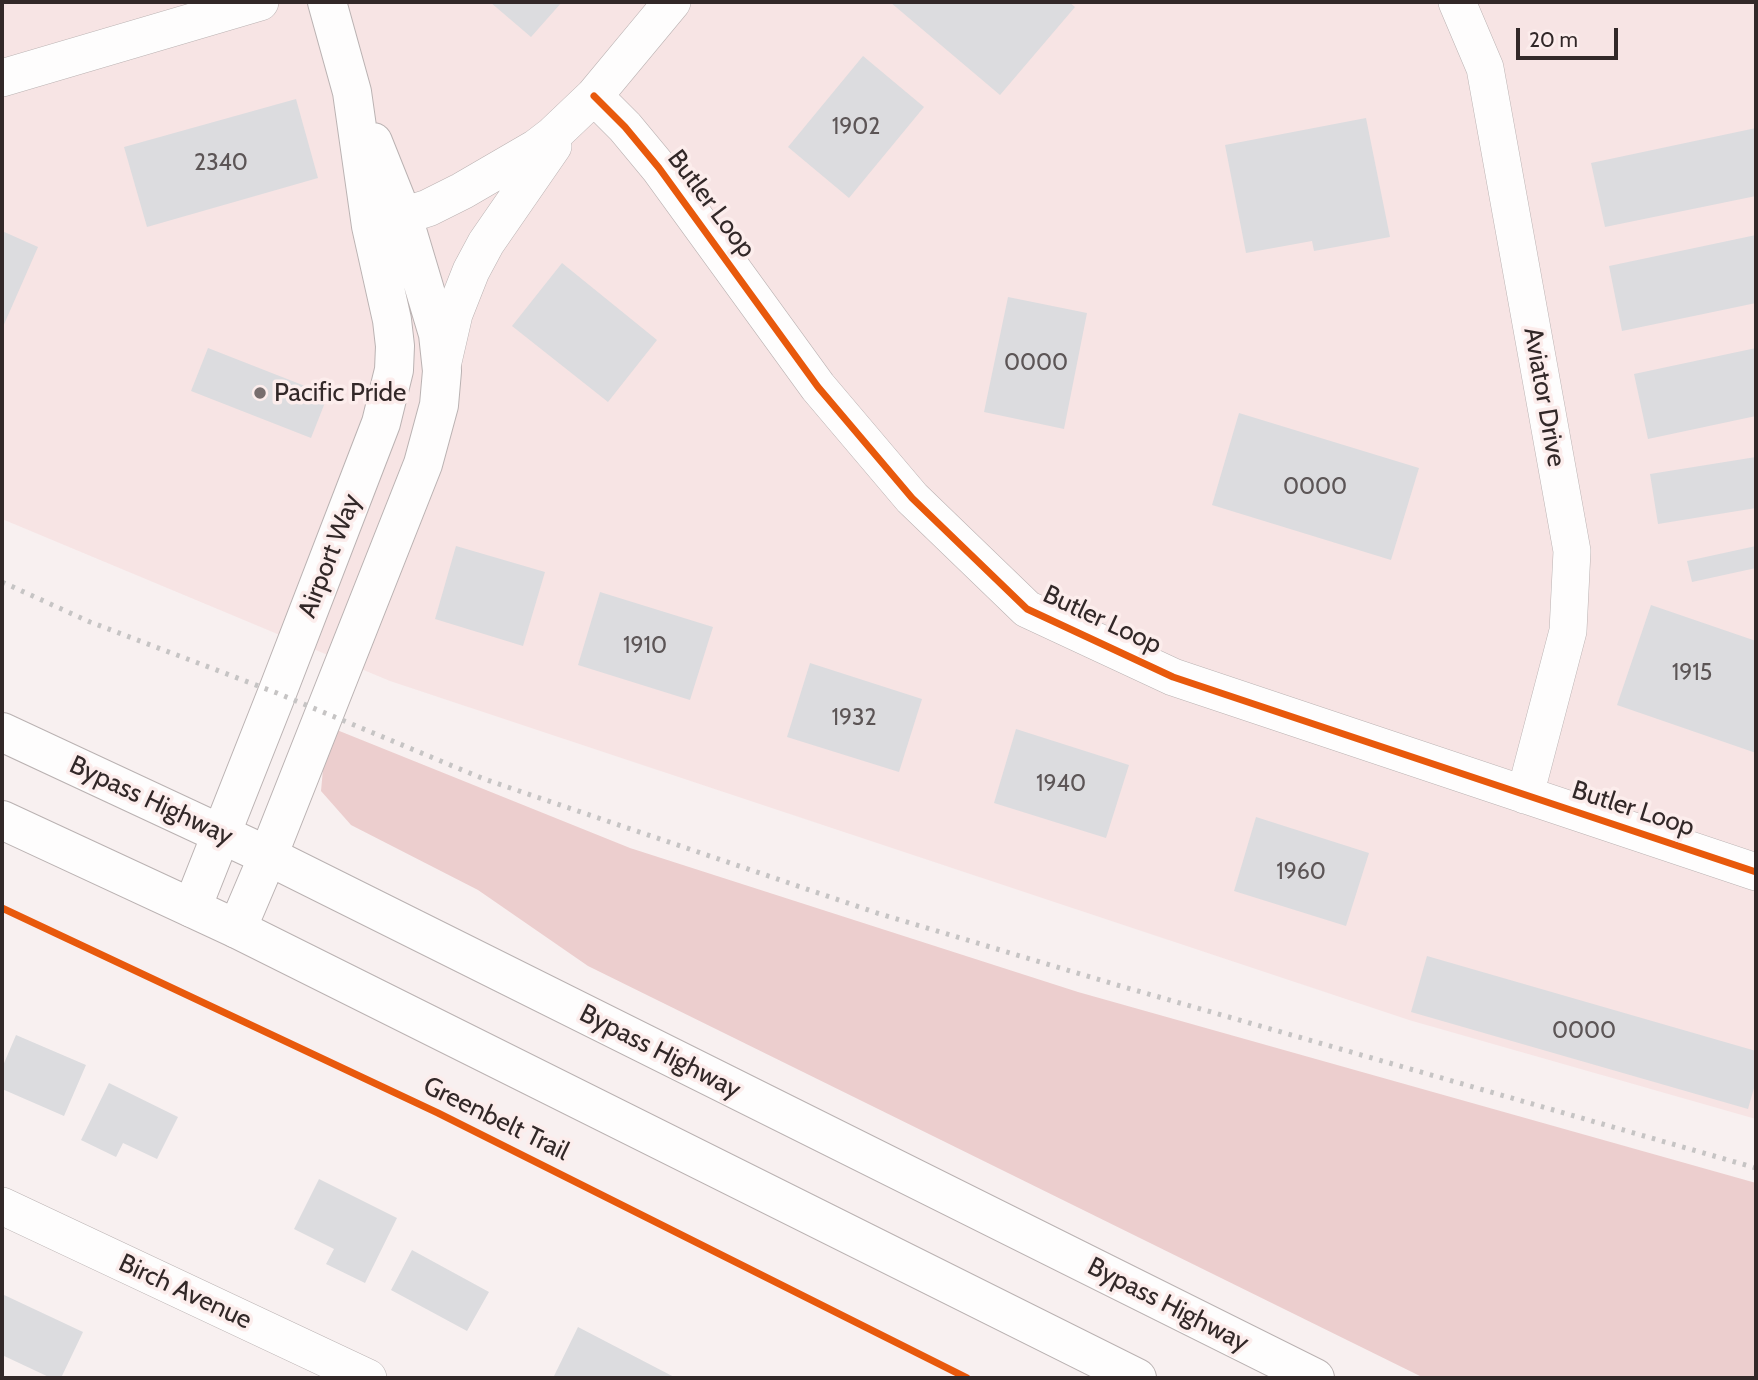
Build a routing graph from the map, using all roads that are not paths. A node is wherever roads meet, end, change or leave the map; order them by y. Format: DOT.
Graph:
graph roads {
  1 [pos="260,2"];
  2 [pos="327,2"];
  3 [pos="672,2"];
  4 [pos="1457,2"];
  5 [pos="2,78"];
  6 [pos="584,106"];
  7 [pos="387,222"];
  8 [pos="442,371"];
  9 [pos="2,732"];
  10 [pos="1525,795"];
  11 [pos="2,820"];
  12 [pos="222,834"];
  13 [pos="268,856"];
  14 [pos="1756,872"];
  15 [pos="192,908"];
  16 [pos="237,929"];
  17 [pos="2,1206"];
  18 [pos="368,1378"];
  19 [pos="1138,1378"];
  20 [pos="1315,1378"];
  1 -- 5 [label="street"];
  2 -- 7 [label="main road"];
  3 -- 6 [label="street, Airport Way"];
  4 -- 10 [label="street, Aviator Drive"];
  6 -- 7 [label="street, Airport Way"];
  6 -- 8 [label="street, Airport Way"];
  6 -- 10 [label="street, Butler Loop"];
  7 -- 8 [label="main road, Airport Way"];
  7 -- 12 [label="main road, Airport Way"];
  8 -- 13 [label="main road, Airport Way"];
  9 -- 12 [label="main road, Bypass Highway"];
  10 -- 14 [label="street, Butler Loop"];
  11 -- 15 [label="main road"];
  12 -- 13 [label="main road, Bypass Highway"];
  12 -- 15 [label="main road, Airport Way"];
  13 -- 16 [label="main road, Airport Way"];
  13 -- 20 [label="main road, Bypass Highway"];
  15 -- 16 [label="main road"];
  16 -- 19 [label="main road"];
  17 -- 18 [label="street, Birch Avenue"];
}
